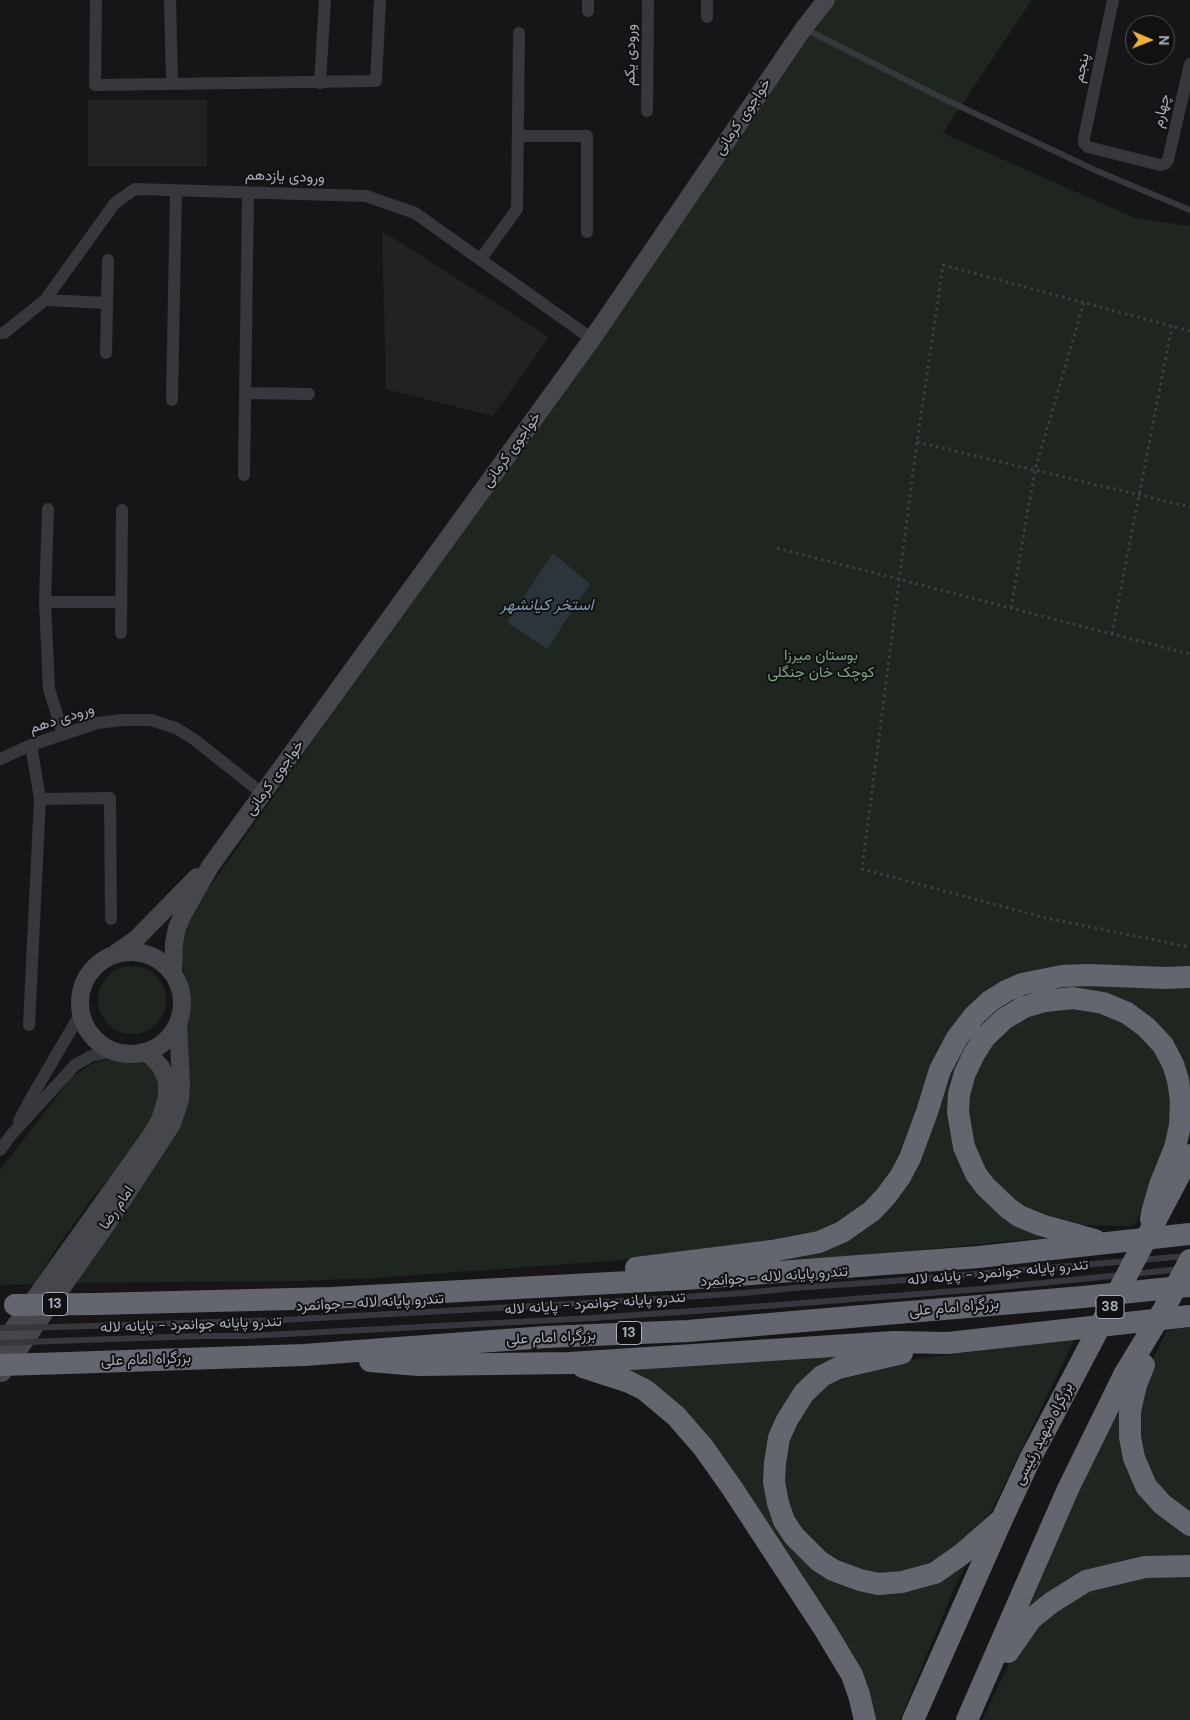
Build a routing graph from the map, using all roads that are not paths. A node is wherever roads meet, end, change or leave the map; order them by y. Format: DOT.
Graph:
graph roads {
  1 [pos="96,0"];
  2 [pos="170,0"];
  3 [pos="325,0"];
  4 [pos="380,0"];
  5 [pos="648,0"];
  6 [pos="707,0"];
  7 [pos="819,0"];
  8 [pos="826,0"];
  9 [pos="1113,0"];
  10 [pos="707,17"];
  11 [pos="804,28"];
  12 [pos="519,33"];
  13 [pos="1190,64"];
  14 [pos="320,83"];
  15 [pos="172,84"];
  16 [pos="647,111"];
  17 [pos="518,136"];
  18 [pos="1165,164"];
  19 [pos="176,190"];
  20 [pos="248,192"];
  21 [pos="1190,210"];
  22 [pos="587,232"];
  23 [pos="108,260"];
  24 [pos="480,260"];
  25 [pos="45,300"];
  26 [pos="107,303"];
  27 [pos="0,332"];
  28 [pos="592,339"];
  29 [pos="106,353"];
  30 [pos="245,393"];
  31 [pos="309,394"];
  32 [pos="172,400"];
  33 [pos="244,475"];
  34 [pos="48,509"];
  35 [pos="122,510"];
  36 [pos="45,602"];
  37 [pos="121,602"];
  38 [pos="121,633"];
  39 [pos="63,734"];
  40 [pos="31,745"];
  41 [pos="0,759"];
  42 [pos="263,794"];
  43 [pos="40,799"];
  44 [pos="211,865"];
  45 [pos="111,919"];
  46 [pos="114,954"];
  47 [pos="173,974"];
  48 [pos="1190,977"];
  49 [pos="82,1011"];
  50 [pos="178,1022"];
  51 [pos="29,1025"];
  52 [pos="115,1051"];
  53 [pos="143,1052"];
  54 [pos="12,1134"];
  55 [pos="0,1150"];
  56 [pos="1183,1151"];
  57 [pos="1190,1234"];
  58 [pos="1105,1244"];
  59 [pos="1190,1256"];
  60 [pos="1190,1260"];
  61 [pos="1190,1268"];
  62 [pos="566,1285"];
  63 [pos="1190,1286"];
  64 [pos="7,1306"];
  65 [pos="1164,1309"];
  66 [pos="1190,1316"];
  67 [pos="0,1328"];
  68 [pos="0,1343"];
  69 [pos="948,1343"];
  70 [pos="0,1346"];
  71 [pos="304,1356"];
  72 [pos="570,1363"];
  73 [pos="0,1366"];
  74 [pos="0,1376"];
  75 [pos="1002,1519"];
  76 [pos="1190,1524"];
  77 [pos="1190,1566"];
  78 [pos="986,1678"];
  79 [pos="865,1720"];
  80 [pos="913,1720"];
  81 [pos="967,1720"];
  1 -- 15 [label="street"];
  2 -- 15 [label="street"];
  3 -- 14 [label="street"];
  4 -- 14 [label="street"];
  5 -- 16 [label="street, ورودی یکم"];
  6 -- 10 [label="street"];
  7 -- 11 [label="main road"];
  8 -- 11 [label="main road"];
  9 -- 18 [label="street, پنجم"];
  11 -- 21 [label="lane"];
  11 -- 28 [label="main road, خواجوی کرمانی"];
  12 -- 17 [label="street"];
  13 -- 18 [label="street, چهارم"];
  14 -- 15 [label="street"];
  17 -- 22 [label="street"];
  17 -- 24 [label="street"];
  19 -- 20 [label="street, ورودی یازدهم"];
  19 -- 25 [label="street, ورودی یازدهم"];
  19 -- 32 [label="street"];
  20 -- 24 [label="street, ورودی یازدهم"];
  20 -- 30 [label="street"];
  23 -- 26 [label="street"];
  24 -- 28 [label="street, ورودی یازدهم"];
  25 -- 26 [label="street"];
  25 -- 27 [label="street, ورودی یازدهم"];
  26 -- 29 [label="street"];
  28 -- 42 [label="main road, خواجوی کرمانی"];
  30 -- 31 [label="street"];
  30 -- 33 [label="street"];
  34 -- 36 [label="street"];
  35 -- 37 [label="street"];
  36 -- 37 [label="street"];
  36 -- 39 [label="street"];
  37 -- 38 [label="street"];
  39 -- 40 [label="street, ورودی دهم"];
  39 -- 42 [label="street, ورودی دهم"];
  40 -- 41 [label="street, ورودی دهم"];
  40 -- 43 [label="street"];
  42 -- 44 [label="main road, خواجوی کرمانی"];
  43 -- 45 [label="street"];
  43 -- 51 [label="street"];
  44 -- 46 [label="main road"];
  44 -- 47 [label="main road"];
  46 -- 47 [label="main road"];
  46 -- 49 [label="main road"];
  47 -- 50 [label="main road"];
  48 -- 62 [label="highway"];
  49 -- 52 [label="main road"];
  49 -- 54 [label="street"];
  50 -- 53 [label="main road"];
  50 -- 74 [label="main road, امام رضا"];
  52 -- 53 [label="main road"];
  52 -- 54 [label="street"];
  53 -- 70 [label="main road, امام رضا"];
  54 -- 55 [label="street"];
  56 -- 58 [label="highway, بزرگراه شهید رئیسی"];
  56 -- 75 [label="highway, بزرگراه شهید رئیسی / 38, bridge"];
  57 -- 58 [label="highway, 13"];
  58 -- 62 [label="highway, 13"];
  59 -- 67 [label="lane, تندرو پایانه لاله - جوانمرد, bridge"];
  60 -- 65 [label="highway, bridge"];
  61 -- 68 [label="lane, تندرو پایانه جوانمرد - پایانه لاله, bridge"];
  62 -- 64 [label="highway, 13, bridge"];
  63 -- 71 [label="highway, بزرگراه امام علی / 13"];
  65 -- 76 [label="highway, bridge"];
  65 -- 78 [label="highway, bridge"];
  66 -- 69 [label="highway"];
  69 -- 72 [label="highway"];
  69 -- 75 [label="highway"];
  71 -- 72 [label="highway"];
  71 -- 73 [label="highway, بزرگراه امام علی / 13, bridge"];
  72 -- 79 [label="highway"];
  75 -- 80 [label="highway, بزرگراه شهید رئیسی / 38"];
  77 -- 78 [label="highway"];
  78 -- 81 [label="highway"];
}
